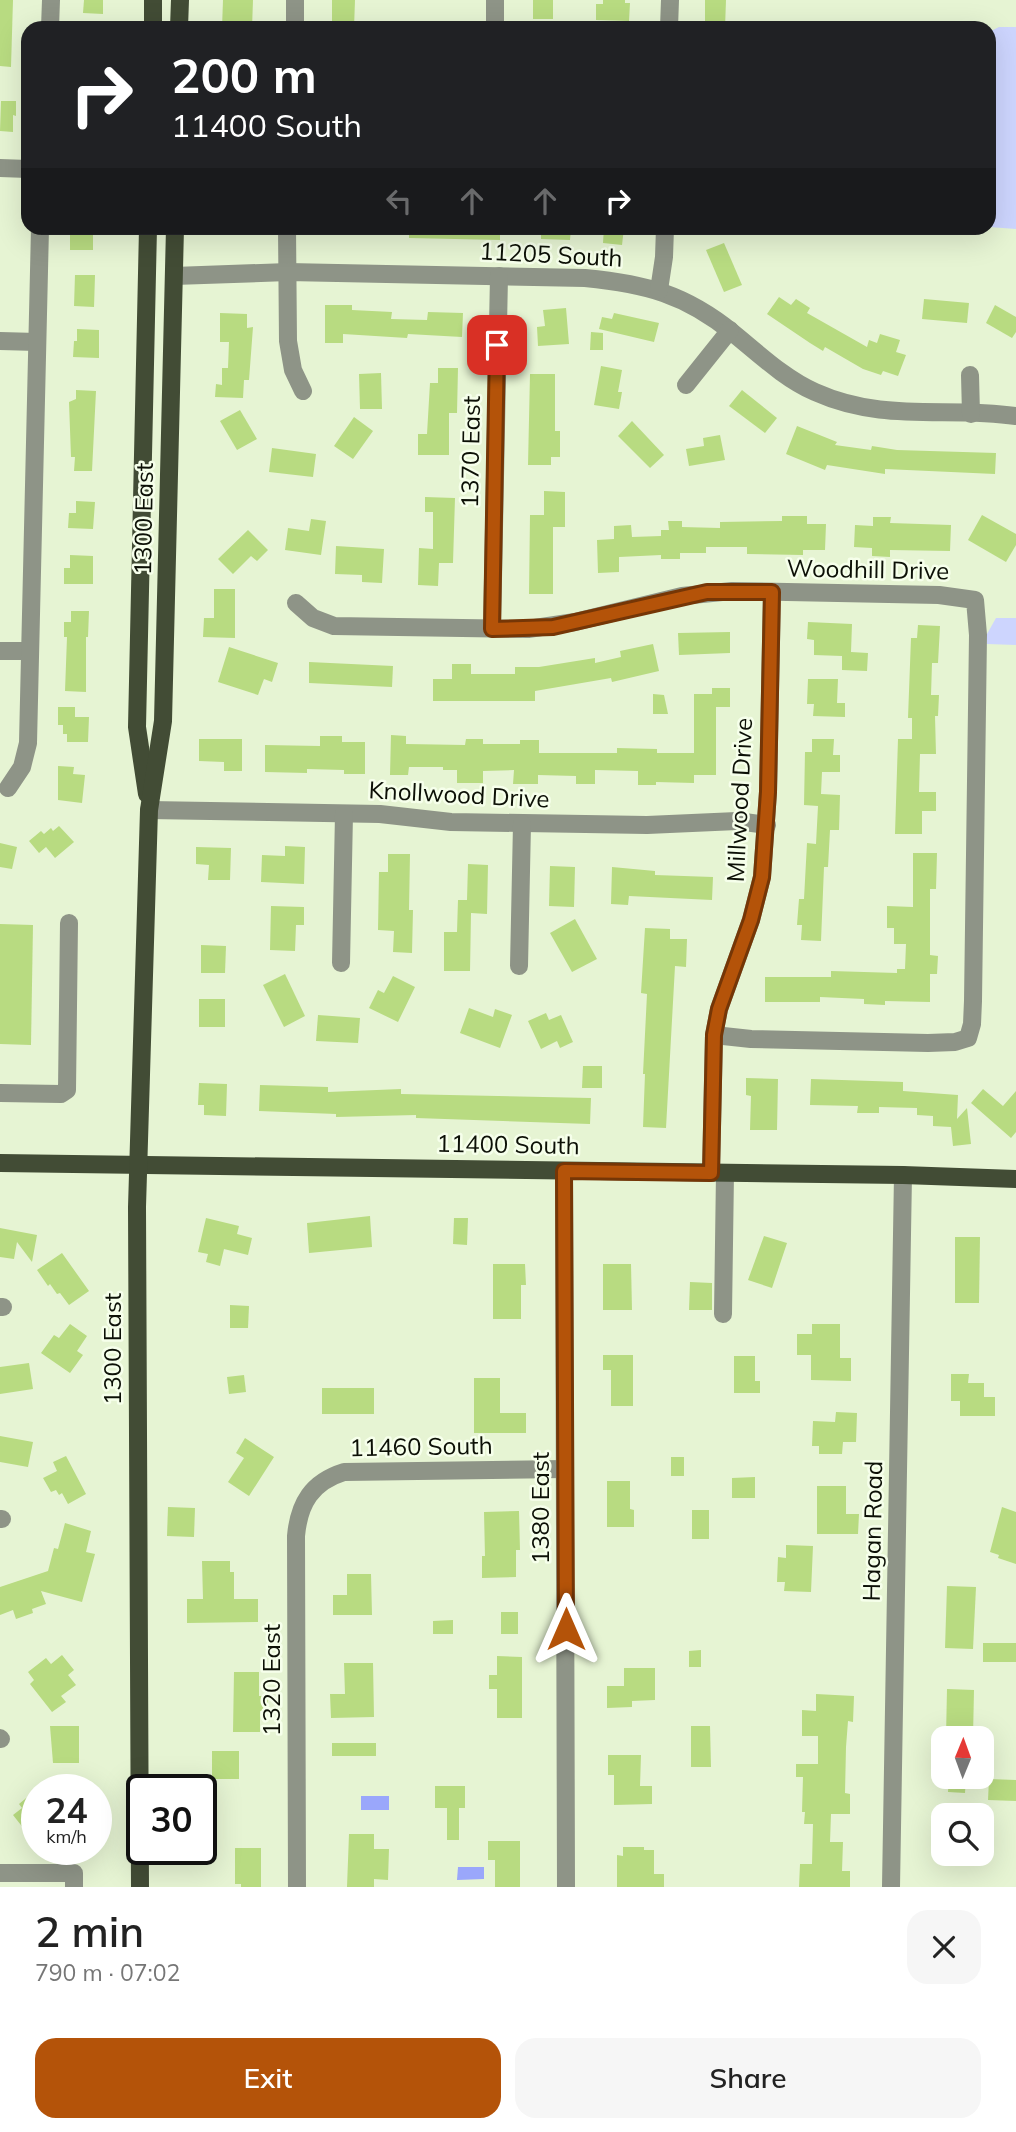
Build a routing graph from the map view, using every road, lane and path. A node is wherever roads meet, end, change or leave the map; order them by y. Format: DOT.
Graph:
graph roads {
  1 [pos="51,0"];
  2 [pos="153,0"];
  3 [pos="180,0"];
  4 [pos="295,0"];
  5 [pos="495,0"];
  6 [pos="670,0"];
  7 [pos="50,21"];
  8 [pos="153,21"];
  9 [pos="179,21"];
  10 [pos="295,21"];
  11 [pos="495,21"];
  12 [pos="669,21"];
  13 [pos="0,168"];
  14 [pos="21,169"];
  15 [pos="40,235"];
  16 [pos="148,235"];
  17 [pos="175,235"];
  18 [pos="287,235"];
  19 [pos="665,235"];
  20 [pos="288,272"];
  21 [pos="174,276"];
  22 [pos="499,276"];
  23 [pos="659,290"];
  24 [pos="730,330"];
  25 [pos="0,341"];
  26 [pos="37,342"];
  27 [pos="970,375"];
  28 [pos="686,384"];
  29 [pos="303,391"];
  30 [pos="971,414"];
  31 [pos="1016,416"];
  32 [pos="772,592"];
  33 [pos="296,603"];
  34 [pos="492,629"];
  35 [pos="0,651"];
  36 [pos="30,651"];
  37 [pos="8,788"];
  38 [pos="149,810"];
  39 [pos="344,814"];
  40 [pos="522,824"];
  41 [pos="767,825"];
  42 [pos="69,923"];
  43 [pos="341,963"];
  44 [pos="519,967"];
  45 [pos="714,1035"];
  46 [pos="0,1093"];
  47 [pos="0,1163"];
  48 [pos="139,1165"];
  49 [pos="564,1171"];
  50 [pos="718,1173"];
  51 [pos="904,1175"];
  52 [pos="1016,1179"];
  53 [pos="723,1314"];
  54 [pos="565,1469"];
  55 [pos="322,1482"];
  56 [pos="0,1873"];
  57 [pos="74,1887"];
  58 [pos="141,1887"];
  59 [pos="297,1887"];
  60 [pos="566,1887"];
  61 [pos="891,1887"];
  1 -- 7 [label="street"];
  2 -- 8 [label="main road"];
  3 -- 9 [label="main road"];
  4 -- 10 [label="street"];
  5 -- 11 [label="street"];
  6 -- 12 [label="street"];
  13 -- 14 [label="street"];
  15 -- 26 [label="street"];
  16 -- 38 [label="main road, 1300 East"];
  17 -- 21 [label="main road, 1300 East"];
  18 -- 20 [label="street"];
  19 -- 23 [label="street"];
  20 -- 21 [label="street, 11205 South"];
  20 -- 22 [label="street, 11205 South"];
  20 -- 29 [label="street"];
  21 -- 38 [label="main road, 1300 East"];
  22 -- 23 [label="street, 11205 South"];
  22 -- 34 [label="street, 1370 East"];
  23 -- 24 [label="street, 11205 South"];
  24 -- 28 [label="street"];
  24 -- 30 [label="street, 11205 South"];
  25 -- 26 [label="street"];
  26 -- 36 [label="street"];
  27 -- 30 [label="street"];
  30 -- 31 [label="street, 11205 South"];
  32 -- 34 [label="street, Woodhill Drive"];
  32 -- 41 [label="street, Millwood Drive"];
  32 -- 45 [label="street, Woodhill Drive"];
  33 -- 34 [label="street, Woodhill Drive"];
  35 -- 36 [label="street"];
  36 -- 37 [label="street"];
  38 -- 39 [label="street, Knollwood Drive"];
  38 -- 48 [label="main road, 1300 East"];
  39 -- 40 [label="street, Knollwood Drive"];
  39 -- 43 [label="street"];
  40 -- 41 [label="street, Knollwood Drive"];
  40 -- 44 [label="street"];
  41 -- 45 [label="street, Millwood Drive"];
  42 -- 46 [label="street"];
  45 -- 50 [label="street, Millwood Drive"];
  47 -- 48 [label="main road, 11400 South"];
  48 -- 49 [label="main road, 11400 South"];
  48 -- 58 [label="main road, 1300 East"];
  49 -- 50 [label="main road, 11400 South"];
  49 -- 54 [label="street, 1380 East"];
  50 -- 51 [label="main road, 11400 South"];
  50 -- 53 [label="street, Millwood Drive"];
  51 -- 52 [label="main road, 11400 South"];
  51 -- 61 [label="street, Hagan Road"];
  54 -- 55 [label="street, 11460 South"];
  54 -- 60 [label="street, 1380 East"];
  55 -- 59 [label="street, 1320 East"];
  56 -- 57 [label="street"];
}
